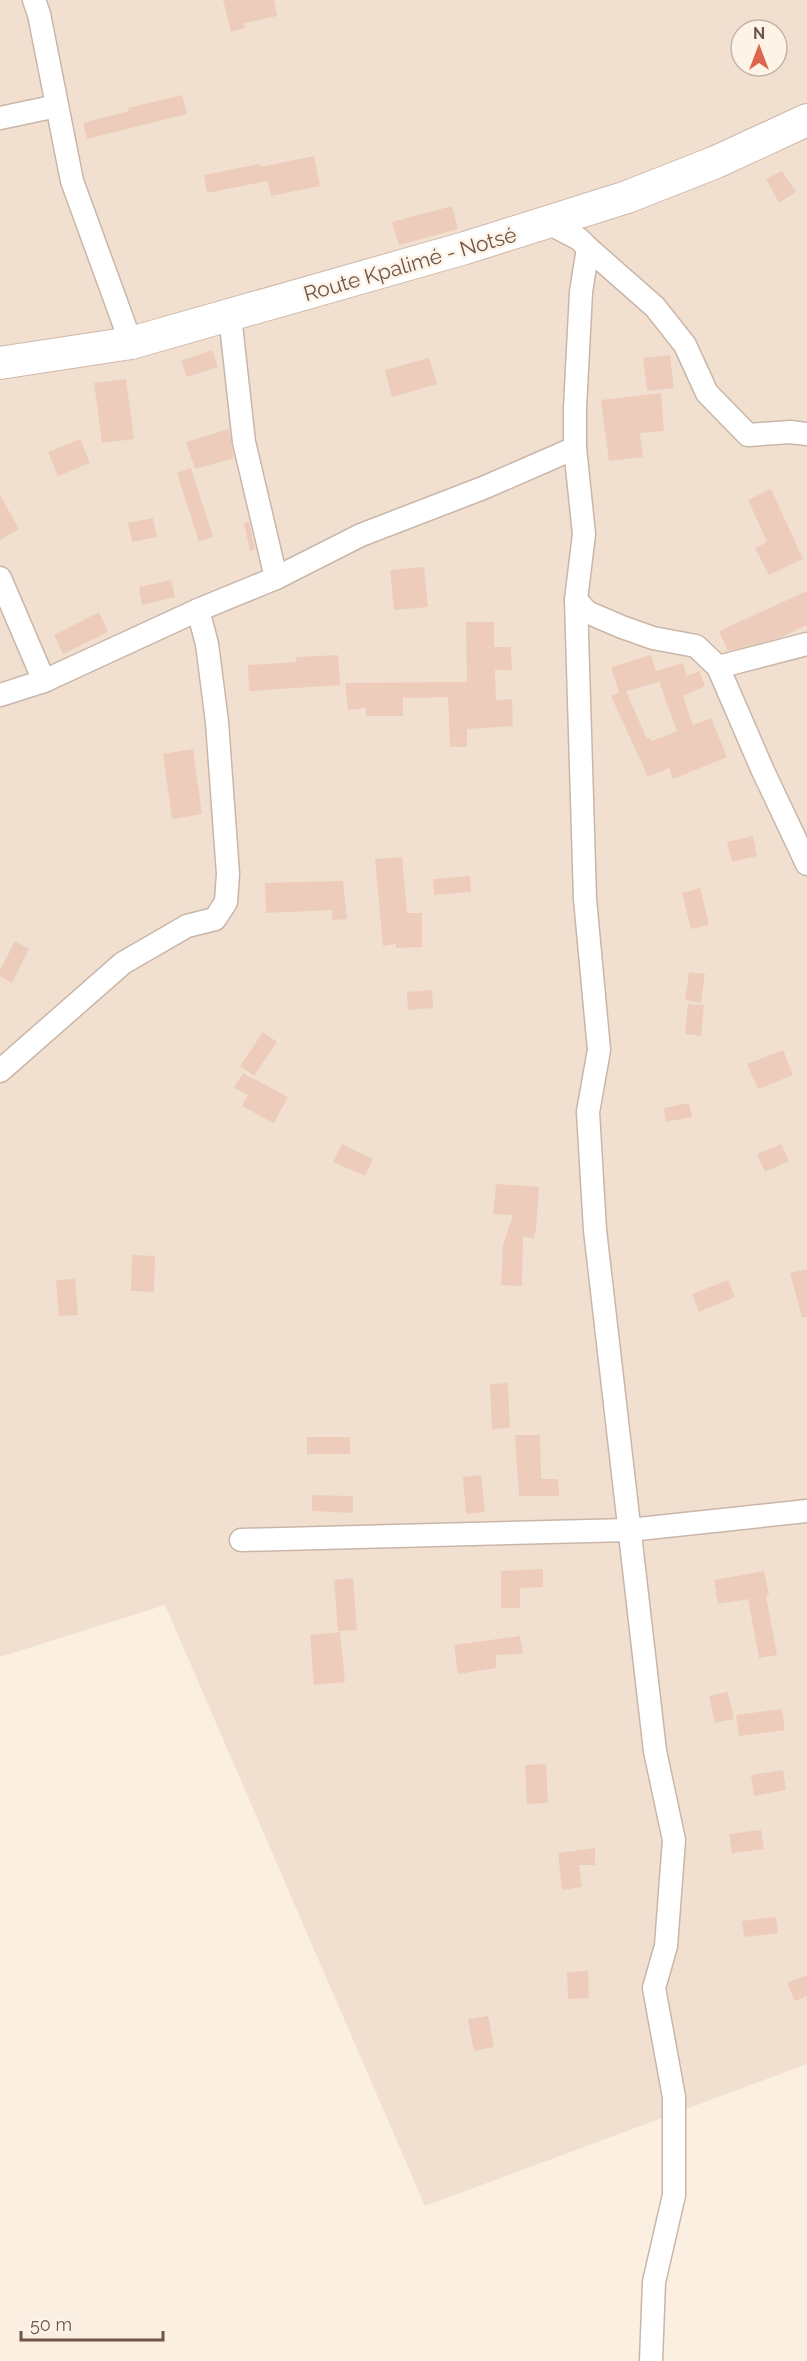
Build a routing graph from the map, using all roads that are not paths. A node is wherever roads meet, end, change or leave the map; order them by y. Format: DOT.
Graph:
graph roads {
  1 [pos="34,0"];
  2 [pos="57,106"];
  3 [pos="0,118"];
  4 [pos="807,120"];
  5 [pos="548,223"];
  6 [pos="588,248"];
  7 [pos="230,316"];
  8 [pos="131,343"];
  9 [pos="0,363"];
  10 [pos="807,434"];
  11 [pos="575,448"];
  12 [pos="0,578"];
  13 [pos="276,578"];
  14 [pos="576,600"];
  15 [pos="198,610"];
  16 [pos="807,644"];
  17 [pos="718,667"];
  18 [pos="44,681"];
  19 [pos="0,695"];
  20 [pos="807,864"];
  21 [pos="0,1071"];
  22 [pos="807,1511"];
  23 [pos="629,1530"];
  24 [pos="241,1540"];
  25 [pos="651,2361"];
  1 -- 2 [label="street"];
  2 -- 3 [label="street"];
  2 -- 8 [label="street"];
  4 -- 5 [label="main road, Route Kpalimé - Notsé"];
  5 -- 6 [label="street"];
  5 -- 7 [label="main road, Route Kpalimé - Notsé"];
  6 -- 10 [label="street"];
  6 -- 11 [label="street"];
  7 -- 8 [label="main road, Route Kpalimé - Notsé"];
  7 -- 13 [label="street"];
  8 -- 9 [label="main road, Route Kpalimé - Notsé"];
  11 -- 13 [label="street"];
  11 -- 14 [label="street"];
  12 -- 18 [label="street"];
  13 -- 15 [label="street"];
  14 -- 17 [label="street"];
  14 -- 23 [label="street"];
  15 -- 18 [label="street"];
  15 -- 21 [label="street"];
  16 -- 17 [label="street"];
  17 -- 20 [label="street"];
  18 -- 19 [label="street"];
  22 -- 23 [label="street"];
  23 -- 24 [label="street"];
  23 -- 25 [label="street"];
}
